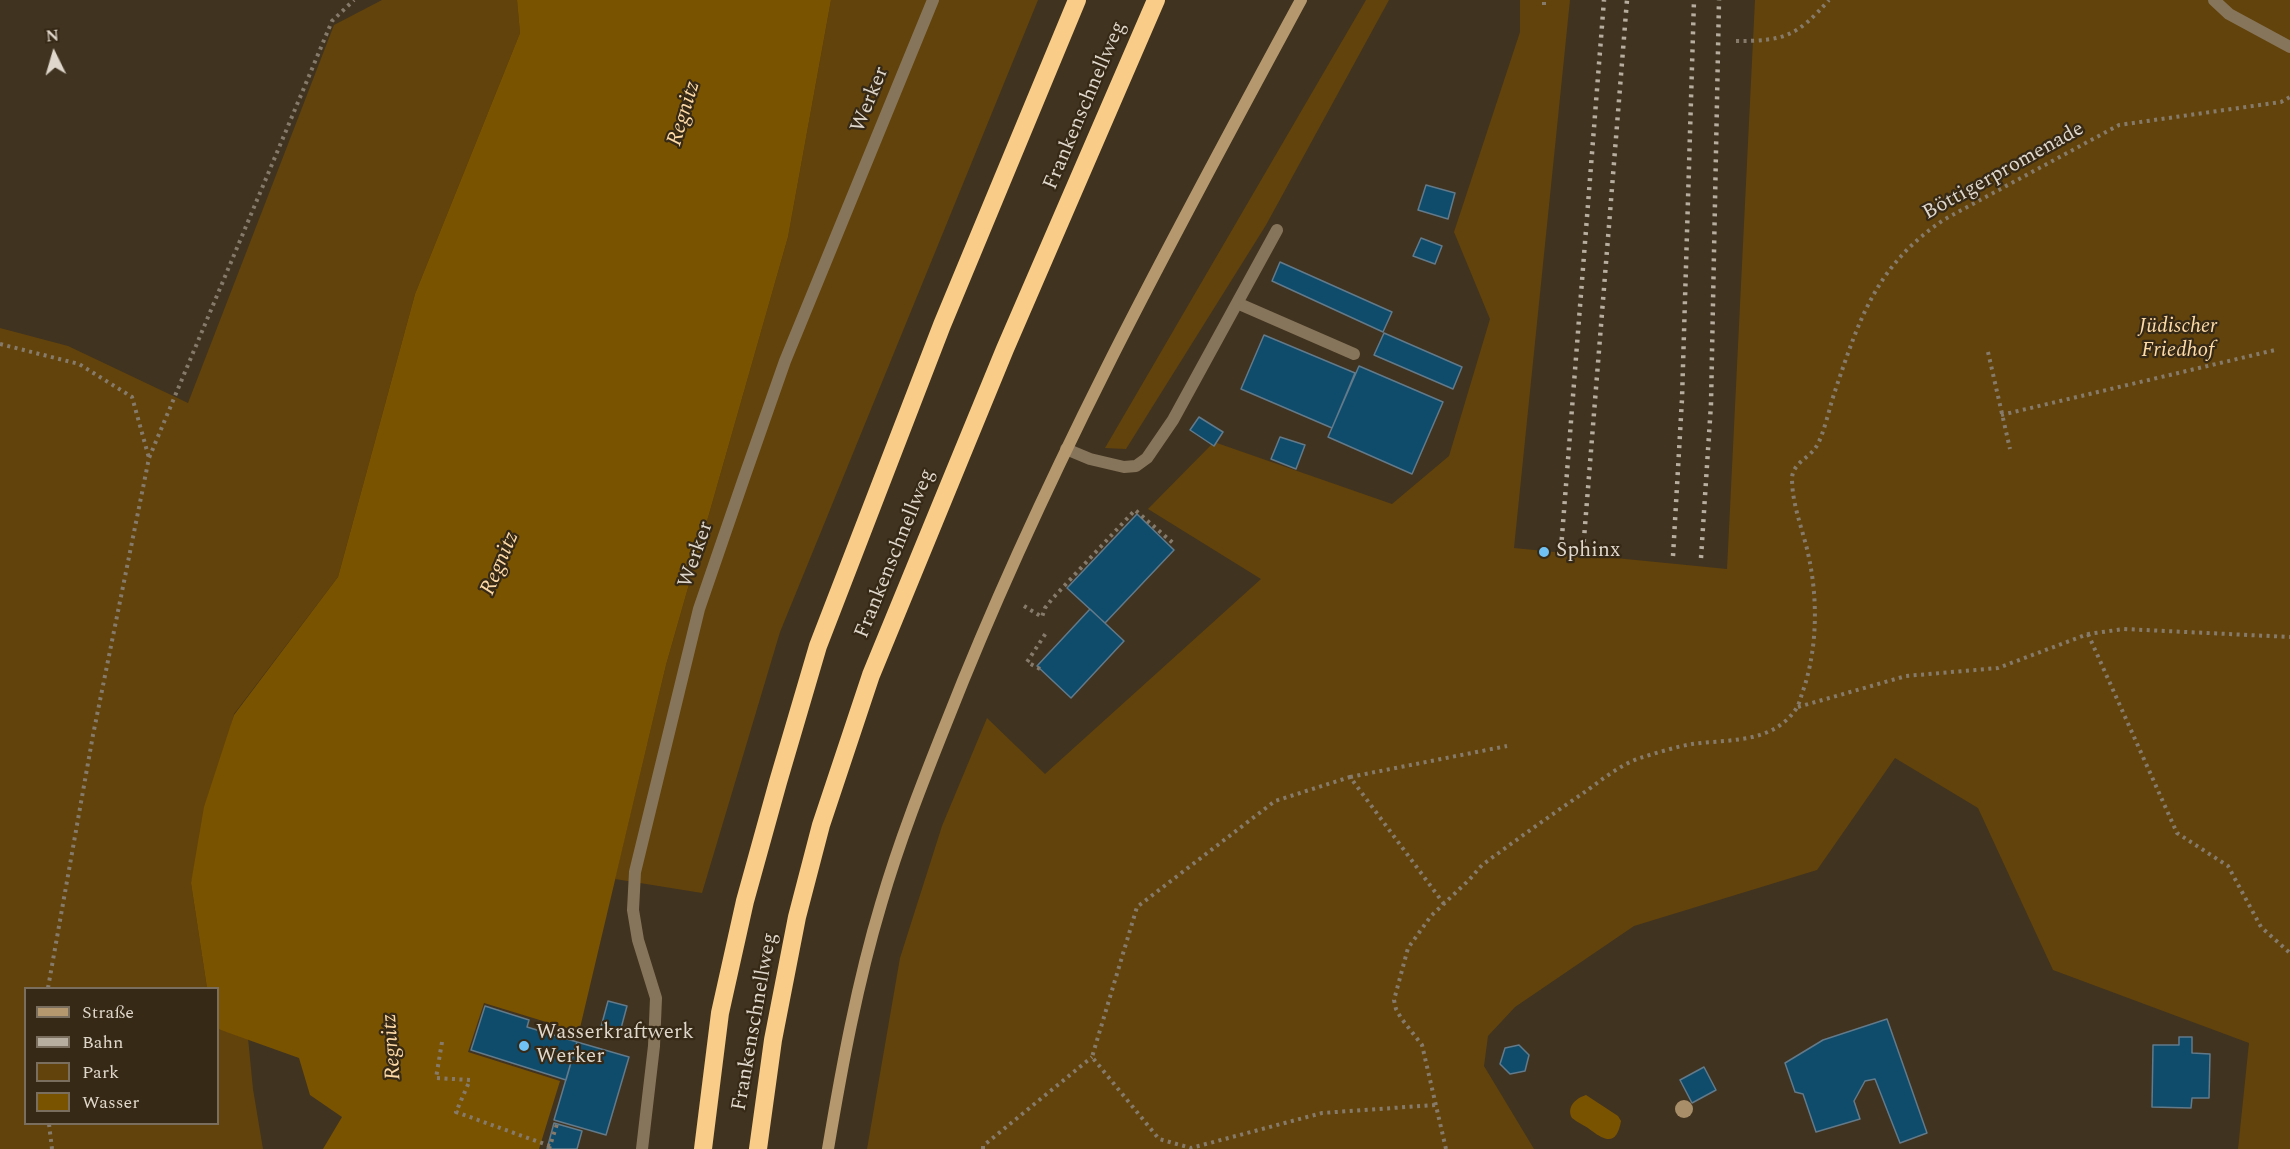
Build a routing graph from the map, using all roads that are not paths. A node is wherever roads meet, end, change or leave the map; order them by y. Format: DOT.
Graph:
graph roads {
  1 [pos="933,0"];
  2 [pos="1077,0"];
  3 [pos="1156,0"];
  4 [pos="1301,0"];
  5 [pos="2214,0"];
  6 [pos="2290,47"];
  7 [pos="1277,230"];
  8 [pos="1237,303"];
  9 [pos="1354,354"];
  10 [pos="1066,449"];
  11 [pos="642,1149"];
  12 [pos="703,1149"];
  13 [pos="758,1149"];
  14 [pos="828,1149"];
  1 -- 11 [label="street, Werker"];
  2 -- 12 [label="highway, Frankenschnellweg"];
  3 -- 13 [label="highway, Frankenschnellweg"];
  4 -- 10 [label="main road"];
  5 -- 6 [label="street"];
  7 -- 8 [label="street"];
  8 -- 9 [label="street"];
  8 -- 10 [label="street"];
  10 -- 14 [label="main road"];
}
